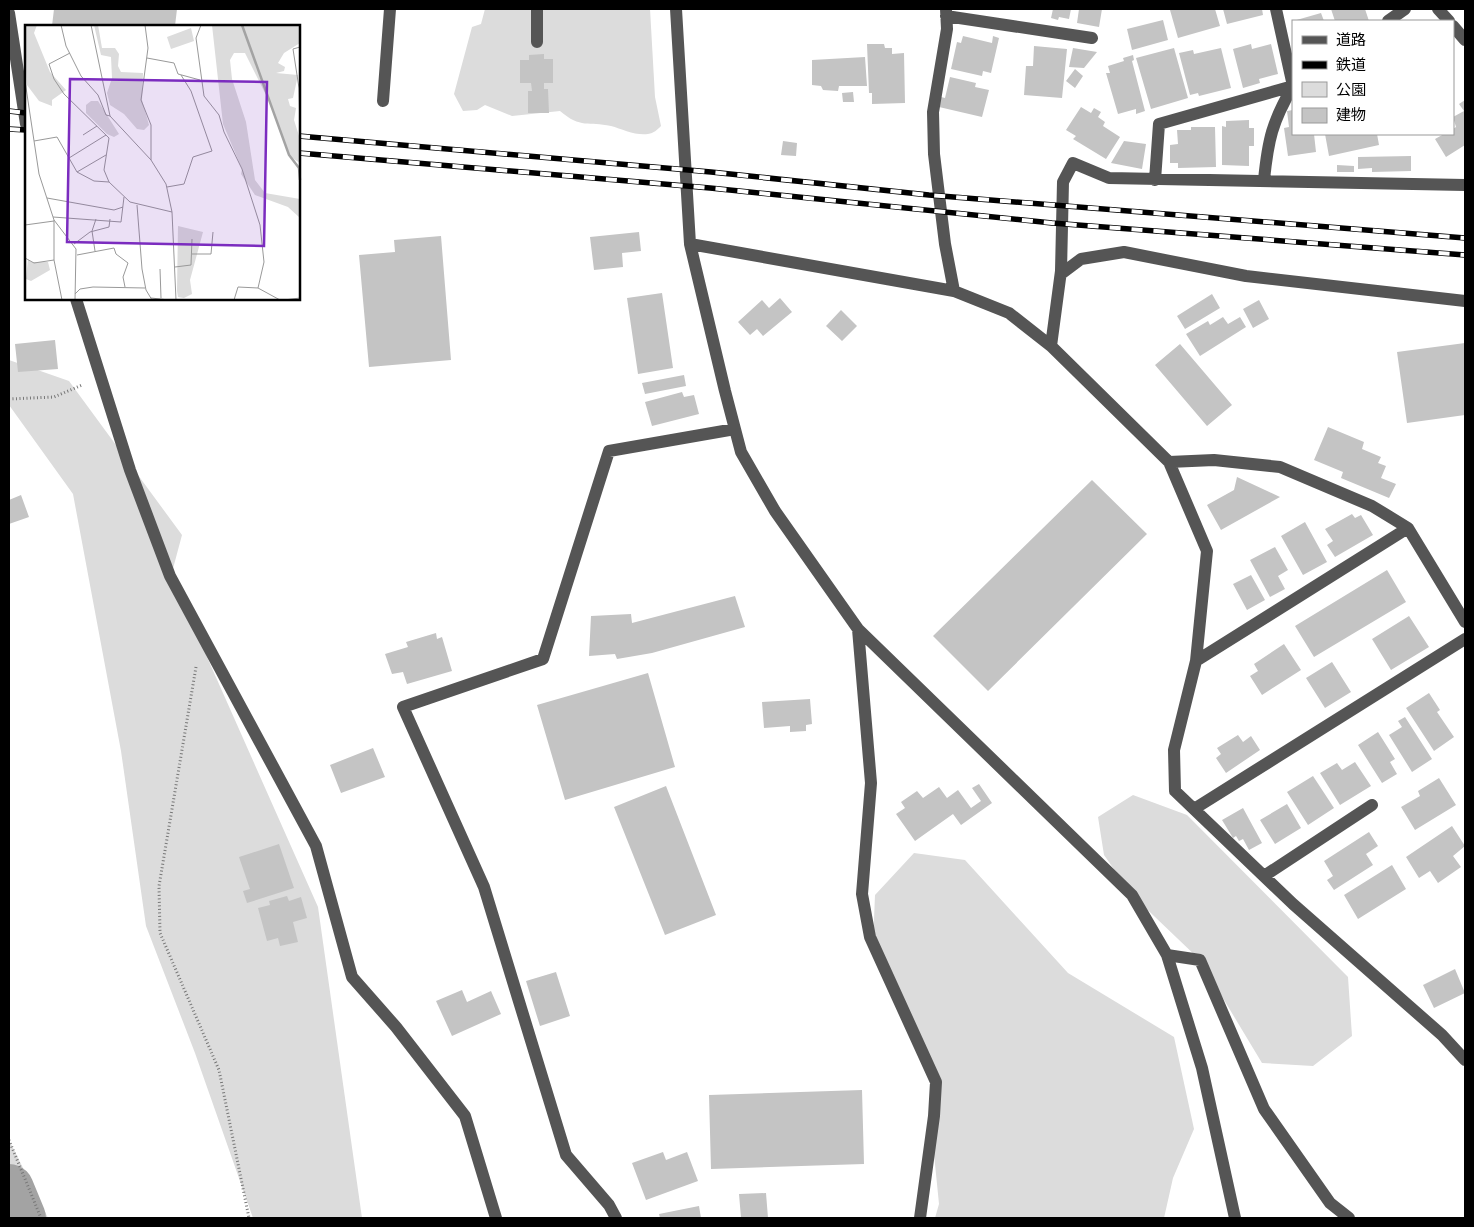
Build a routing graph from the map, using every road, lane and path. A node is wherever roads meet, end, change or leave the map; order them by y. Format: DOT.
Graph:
graph roads {
  1 [pos="390,9"];
  2 [pos="537,9"];
  3 [pos="676,9"];
  4 [pos="1276,9"];
  5 [pos="1405,9"];
  6 [pos="1438,9"];
  7 [pos="9,12"];
  8 [pos="946,12"];
  9 [pos="1389,20"];
  10 [pos="1448,20"];
  11 [pos="1454,27"];
  12 [pos="1092,38"];
  13 [pos="1465,40"];
  14 [pos="537,42"];
  15 [pos="1292,81"];
  16 [pos="1292,86"];
  17 [pos="1292,88"];
  18 [pos="383,101"];
  19 [pos="25,117"];
  20 [pos="1155,180"];
  21 [pos="1264,180"];
  22 [pos="1465,185"];
  23 [pos="690,244"];
  24 [pos="1061,274"];
  25 [pos="954,291"];
  26 [pos="76,300"];
  27 [pos="1465,301"];
  28 [pos="1051,346"];
  29 [pos="100,377"];
  30 [pos="9,399"];
  31 [pos="735,429"];
  32 [pos="1169,462"];
  33 [pos="1408,528"];
  34 [pos="1465,622"];
  35 [pos="858,629"];
  36 [pos="201,635"];
  37 [pos="1465,639"];
  38 [pos="1196,661"];
  39 [pos="1372,805"];
  40 [pos="1194,809"];
  41 [pos="1264,876"];
  42 [pos="1167,955"];
  43 [pos="1465,1060"];
  44 [pos="9,1140"];
  45 [pos="41,1218"];
  46 [pos="249,1218"];
  47 [pos="496,1218"];
  48 [pos="616,1218"];
  49 [pos="920,1218"];
  50 [pos="1235,1218"];
  51 [pos="1349,1218"];
  1 -- 18 [label="street"];
  2 -- 14 [label="street"];
  3 -- 23 [label="street"];
  4 -- 15 [label="street"];
  5 -- 9 [label="street"];
  6 -- 10 [label="street"];
  7 -- 19 [label="street"];
  8 -- 12 [label="street"];
  8 -- 25 [label="street"];
  11 -- 13 [label="street"];
  16 -- 20 [label="street"];
  17 -- 21 [label="street"];
  20 -- 21 [label="street"];
  20 -- 24 [label="street"];
  21 -- 22 [label="street"];
  23 -- 25 [label="street"];
  23 -- 31 [label="street"];
  24 -- 27 [label="street"];
  24 -- 28 [label="street"];
  25 -- 28 [label="street"];
  26 -- 29 [label="street"];
  28 -- 32 [label="street"];
  29 -- 30 [label="path"];
  29 -- 36 [label="street"];
  31 -- 35 [label="street"];
  31 -- 48 [label="street"];
  32 -- 33 [label="street"];
  32 -- 38 [label="street"];
  33 -- 34 [label="street"];
  33 -- 38 [label="street"];
  35 -- 42 [label="street"];
  35 -- 49 [label="street"];
  36 -- 46 [label="path"];
  36 -- 47 [label="street"];
  37 -- 40 [label="street"];
  38 -- 40 [label="street"];
  39 -- 41 [label="street"];
  40 -- 41 [label="street"];
  41 -- 43 [label="street"];
  42 -- 50 [label="street"];
  42 -- 51 [label="street"];
  44 -- 45 [label="path"];
}
